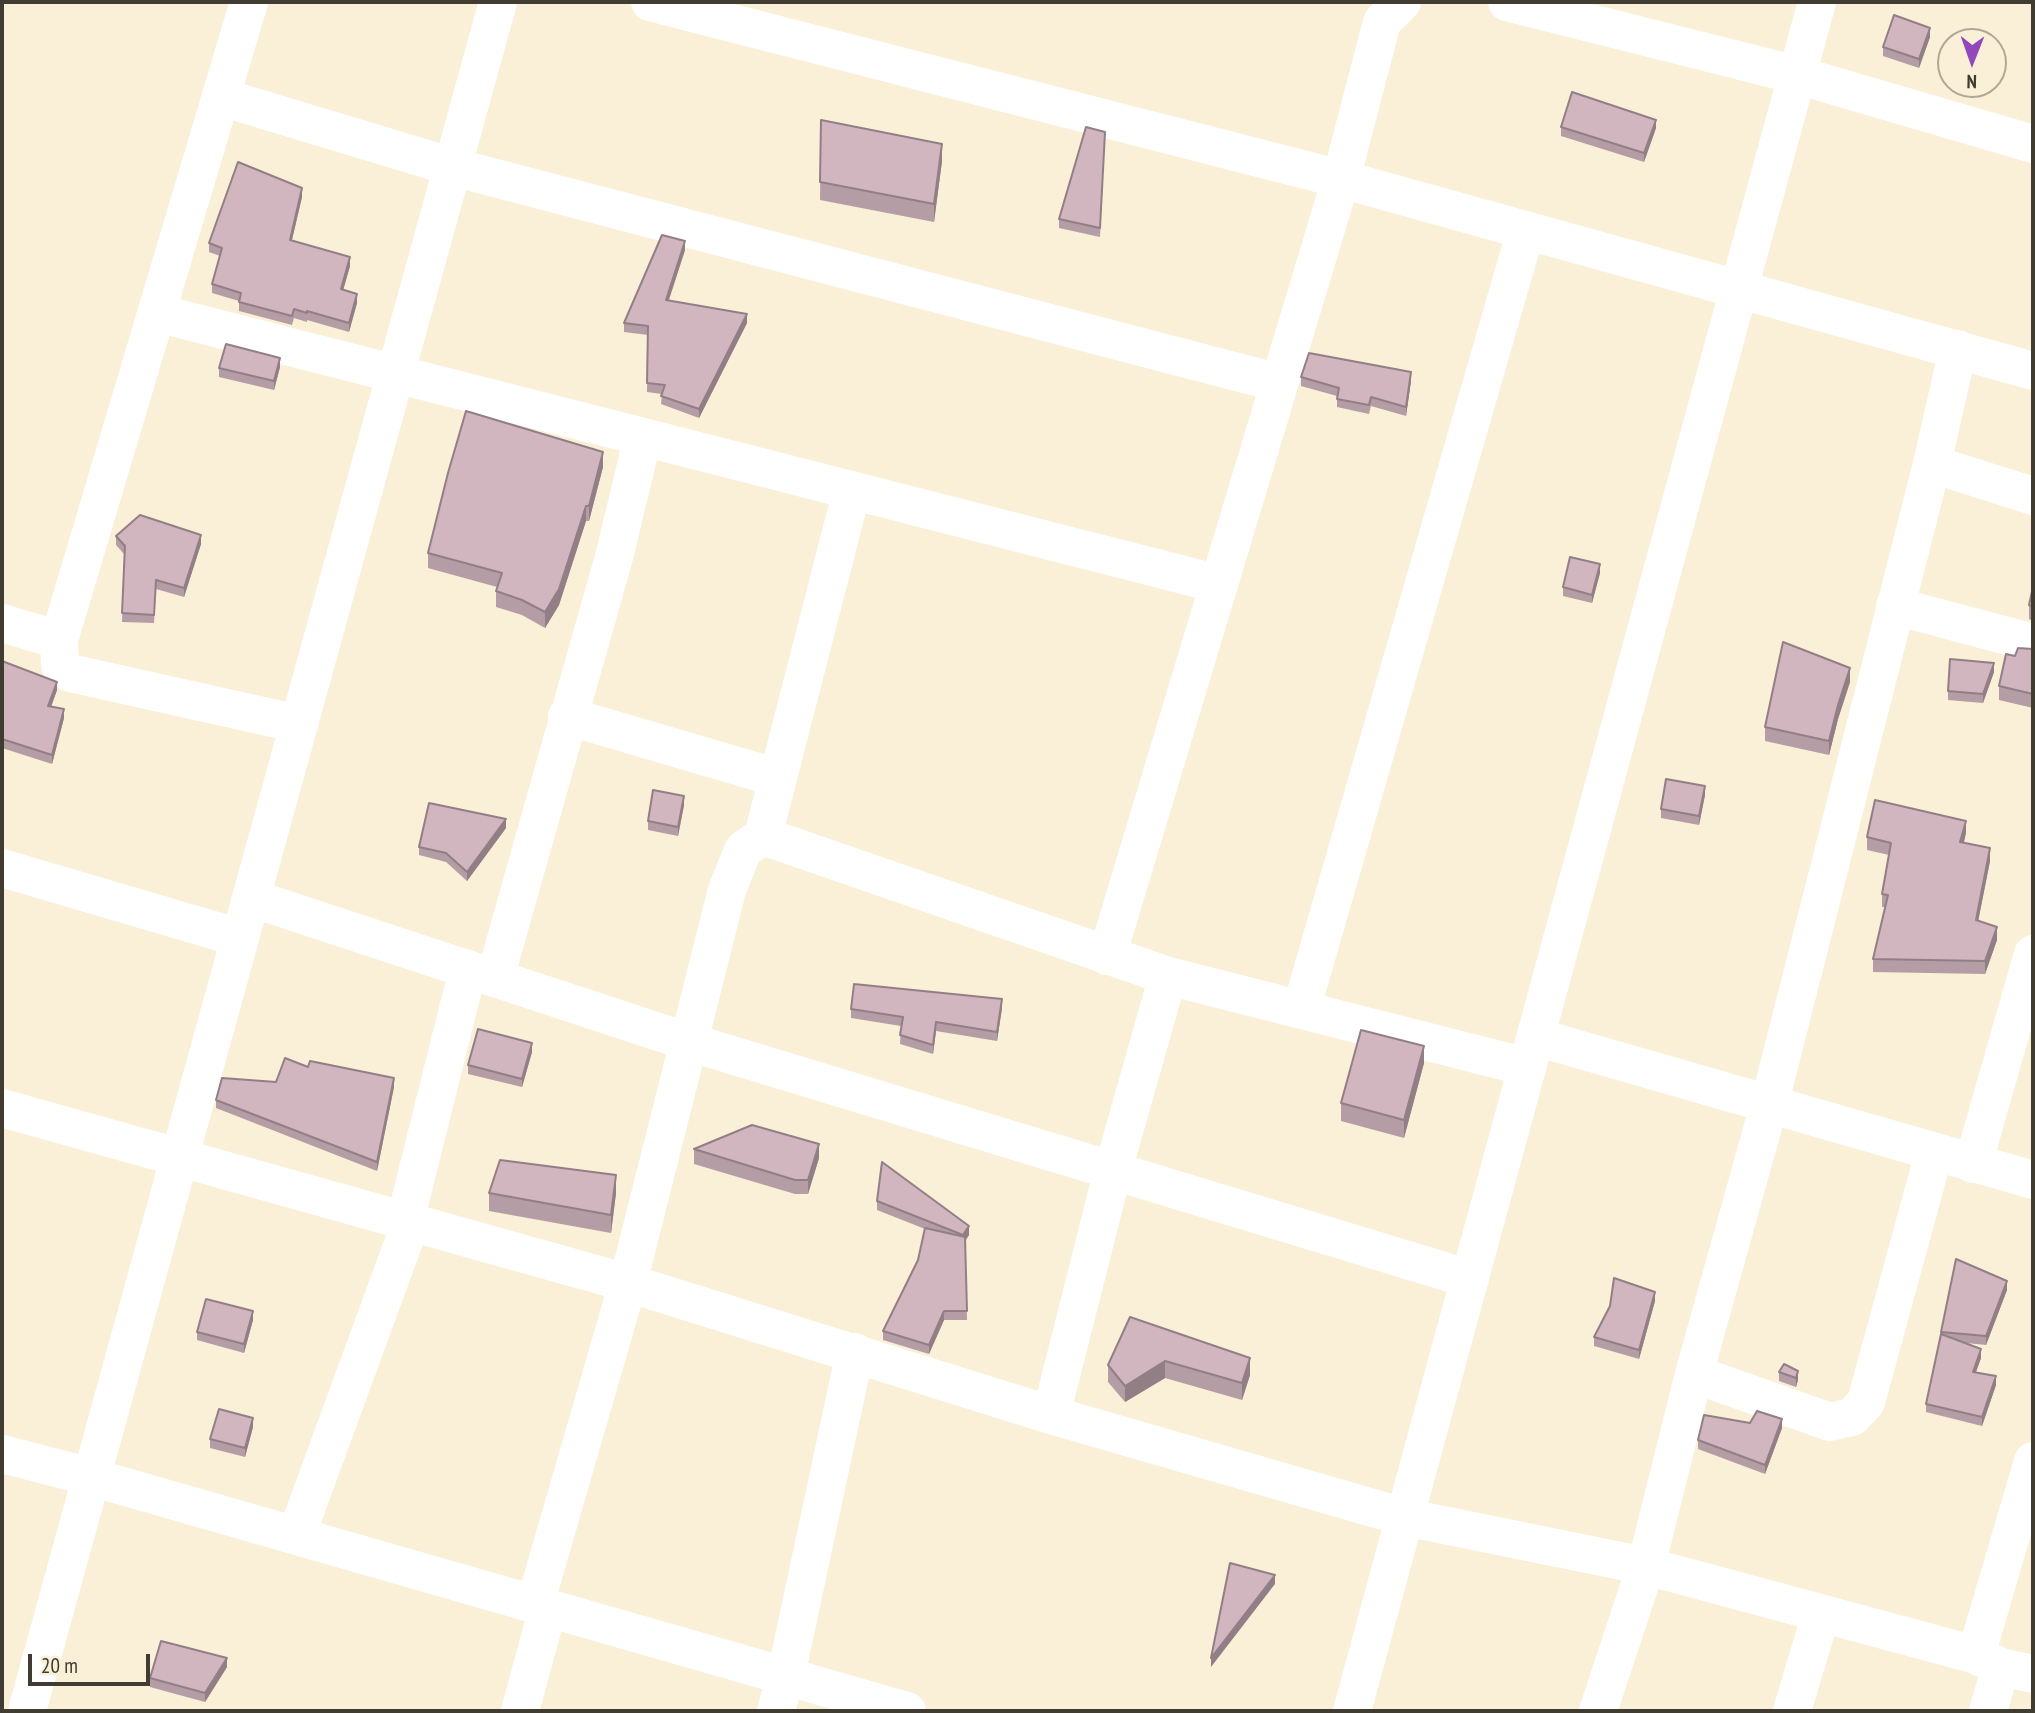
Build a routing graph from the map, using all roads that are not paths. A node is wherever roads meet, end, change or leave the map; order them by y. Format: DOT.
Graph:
graph roads {
  1 [pos="249,2"];
  2 [pos="498,2"];
  3 [pos="650,2"];
  4 [pos="1399,2"];
  5 [pos="1507,2"];
  6 [pos="1816,2"];
  7 [pos="1797,75"];
  8 [pos="221,97"];
  9 [pos="2033,144"];
  10 [pos="453,167"];
  11 [pos="1341,179"];
  12 [pos="1526,230"];
  13 [pos="1738,288"];
  14 [pos="157,313"];
  15 [pos="1958,349"];
  16 [pos="2033,371"];
  17 [pos="396,373"];
  18 [pos="1279,383"];
  19 [pos="643,437"];
  20 [pos="1932,464"];
  21 [pos="852,490"];
  22 [pos="2033,496"];
  23 [pos="1219,584"];
  24 [pos="1895,606"];
  25 [pos="2,623"];
  26 [pos="59,640"];
  27 [pos="2033,643"];
  28 [pos="567,716"];
  29 [pos="299,724"];
  30 [pos="778,778"];
  31 [pos="763,836"];
  32 [pos="2,868"];
  33 [pos="251,898"];
  34 [pos="240,938"];
  35 [pos="2033,954"];
  36 [pos="1107,956"];
  37 [pos="481,973"];
  38 [pos="1168,976"];
  39 [pos="1301,1010"];
  40 [pos="689,1042"];
  41 [pos="1531,1052"];
  42 [pos="1769,1105"];
  43 [pos="2,1108"];
  44 [pos="1934,1153"];
  45 [pos="181,1159"];
  46 [pos="1973,1164"];
  47 [pos="1113,1170"];
  48 [pos="2033,1180"];
  49 [pos="408,1221"];
  50 [pos="1470,1279"];
  51 [pos="628,1283"];
  52 [pos="855,1352"];
  53 [pos="1694,1374"];
  54 [pos="1051,1415"];
  55 [pos="2,1454"];
  56 [pos="2033,1461"];
  57 [pos="91,1478"];
  58 [pos="1404,1517"];
  59 [pos="296,1536"];
  60 [pos="1646,1566"];
  61 [pos="542,1606"];
  62 [pos="1821,1614"];
  63 [pos="2003,1665"];
  64 [pos="786,1675"];
  65 [pos="27,1711"];
  66 [pos="520,1711"];
  67 [pos="776,1711"];
  68 [pos="907,1711"];
  69 [pos="1352,1711"];
  70 [pos="1598,1711"];
  71 [pos="1792,1711"];
  72 [pos="1988,1711"];
  1 -- 8 [label="street"];
  2 -- 10 [label="street"];
  3 -- 11 [label="street"];
  4 -- 11 [label="street"];
  5 -- 7 [label="street"];
  6 -- 7 [label="street"];
  7 -- 9 [label="street"];
  7 -- 13 [label="street"];
  8 -- 10 [label="street"];
  8 -- 14 [label="street"];
  10 -- 17 [label="street"];
  10 -- 18 [label="street"];
  11 -- 12 [label="street"];
  11 -- 18 [label="street"];
  12 -- 13 [label="street"];
  12 -- 39 [label="street"];
  13 -- 15 [label="street"];
  13 -- 41 [label="street"];
  14 -- 17 [label="street"];
  14 -- 26 [label="street"];
  15 -- 16 [label="street"];
  15 -- 20 [label="street"];
  17 -- 19 [label="street"];
  17 -- 29 [label="street"];
  18 -- 23 [label="street"];
  19 -- 21 [label="street"];
  19 -- 28 [label="street"];
  20 -- 22 [label="street"];
  20 -- 24 [label="street"];
  21 -- 23 [label="street"];
  21 -- 30 [label="street"];
  23 -- 36 [label="street"];
  24 -- 27 [label="street"];
  24 -- 42 [label="street"];
  25 -- 26 [label="street"];
  26 -- 29 [label="street"];
  28 -- 30 [label="street"];
  28 -- 37 [label="street"];
  29 -- 33 [label="street"];
  30 -- 31 [label="street"];
  31 -- 36 [label="street"];
  31 -- 40 [label="street"];
  32 -- 34 [label="street"];
  33 -- 34 [label="street"];
  33 -- 37 [label="street"];
  34 -- 45 [label="street"];
  35 -- 46 [label="street"];
  36 -- 38 [label="street"];
  37 -- 40 [label="street"];
  37 -- 49 [label="street"];
  38 -- 39 [label="street"];
  38 -- 47 [label="street"];
  39 -- 41 [label="street"];
  40 -- 47 [label="street"];
  40 -- 51 [label="street"];
  41 -- 42 [label="street"];
  41 -- 50 [label="street"];
  42 -- 44 [label="street"];
  42 -- 53 [label="street"];
  43 -- 45 [label="street"];
  44 -- 46 [label="street"];
  44 -- 53 [label="street"];
  45 -- 49 [label="street"];
  45 -- 57 [label="street"];
  46 -- 48 [label="street"];
  47 -- 50 [label="street"];
  47 -- 54 [label="street"];
  49 -- 51 [label="street"];
  49 -- 59 [label="street"];
  50 -- 58 [label="street"];
  51 -- 52 [label="street"];
  51 -- 61 [label="street"];
  52 -- 54 [label="street"];
  52 -- 64 [label="street"];
  53 -- 60 [label="street"];
  54 -- 58 [label="street"];
  55 -- 57 [label="street"];
  56 -- 63 [label="street"];
  57 -- 59 [label="street"];
  57 -- 65 [label="street"];
  58 -- 60 [label="street"];
  58 -- 69 [label="street"];
  59 -- 61 [label="street"];
  60 -- 62 [label="street"];
  60 -- 70 [label="street"];
  61 -- 64 [label="street"];
  61 -- 66 [label="street"];
  62 -- 63 [label="street"];
  62 -- 71 [label="street"];
  63 -- 72 [label="street"];
  64 -- 67 [label="street"];
  64 -- 68 [label="street"];
}
